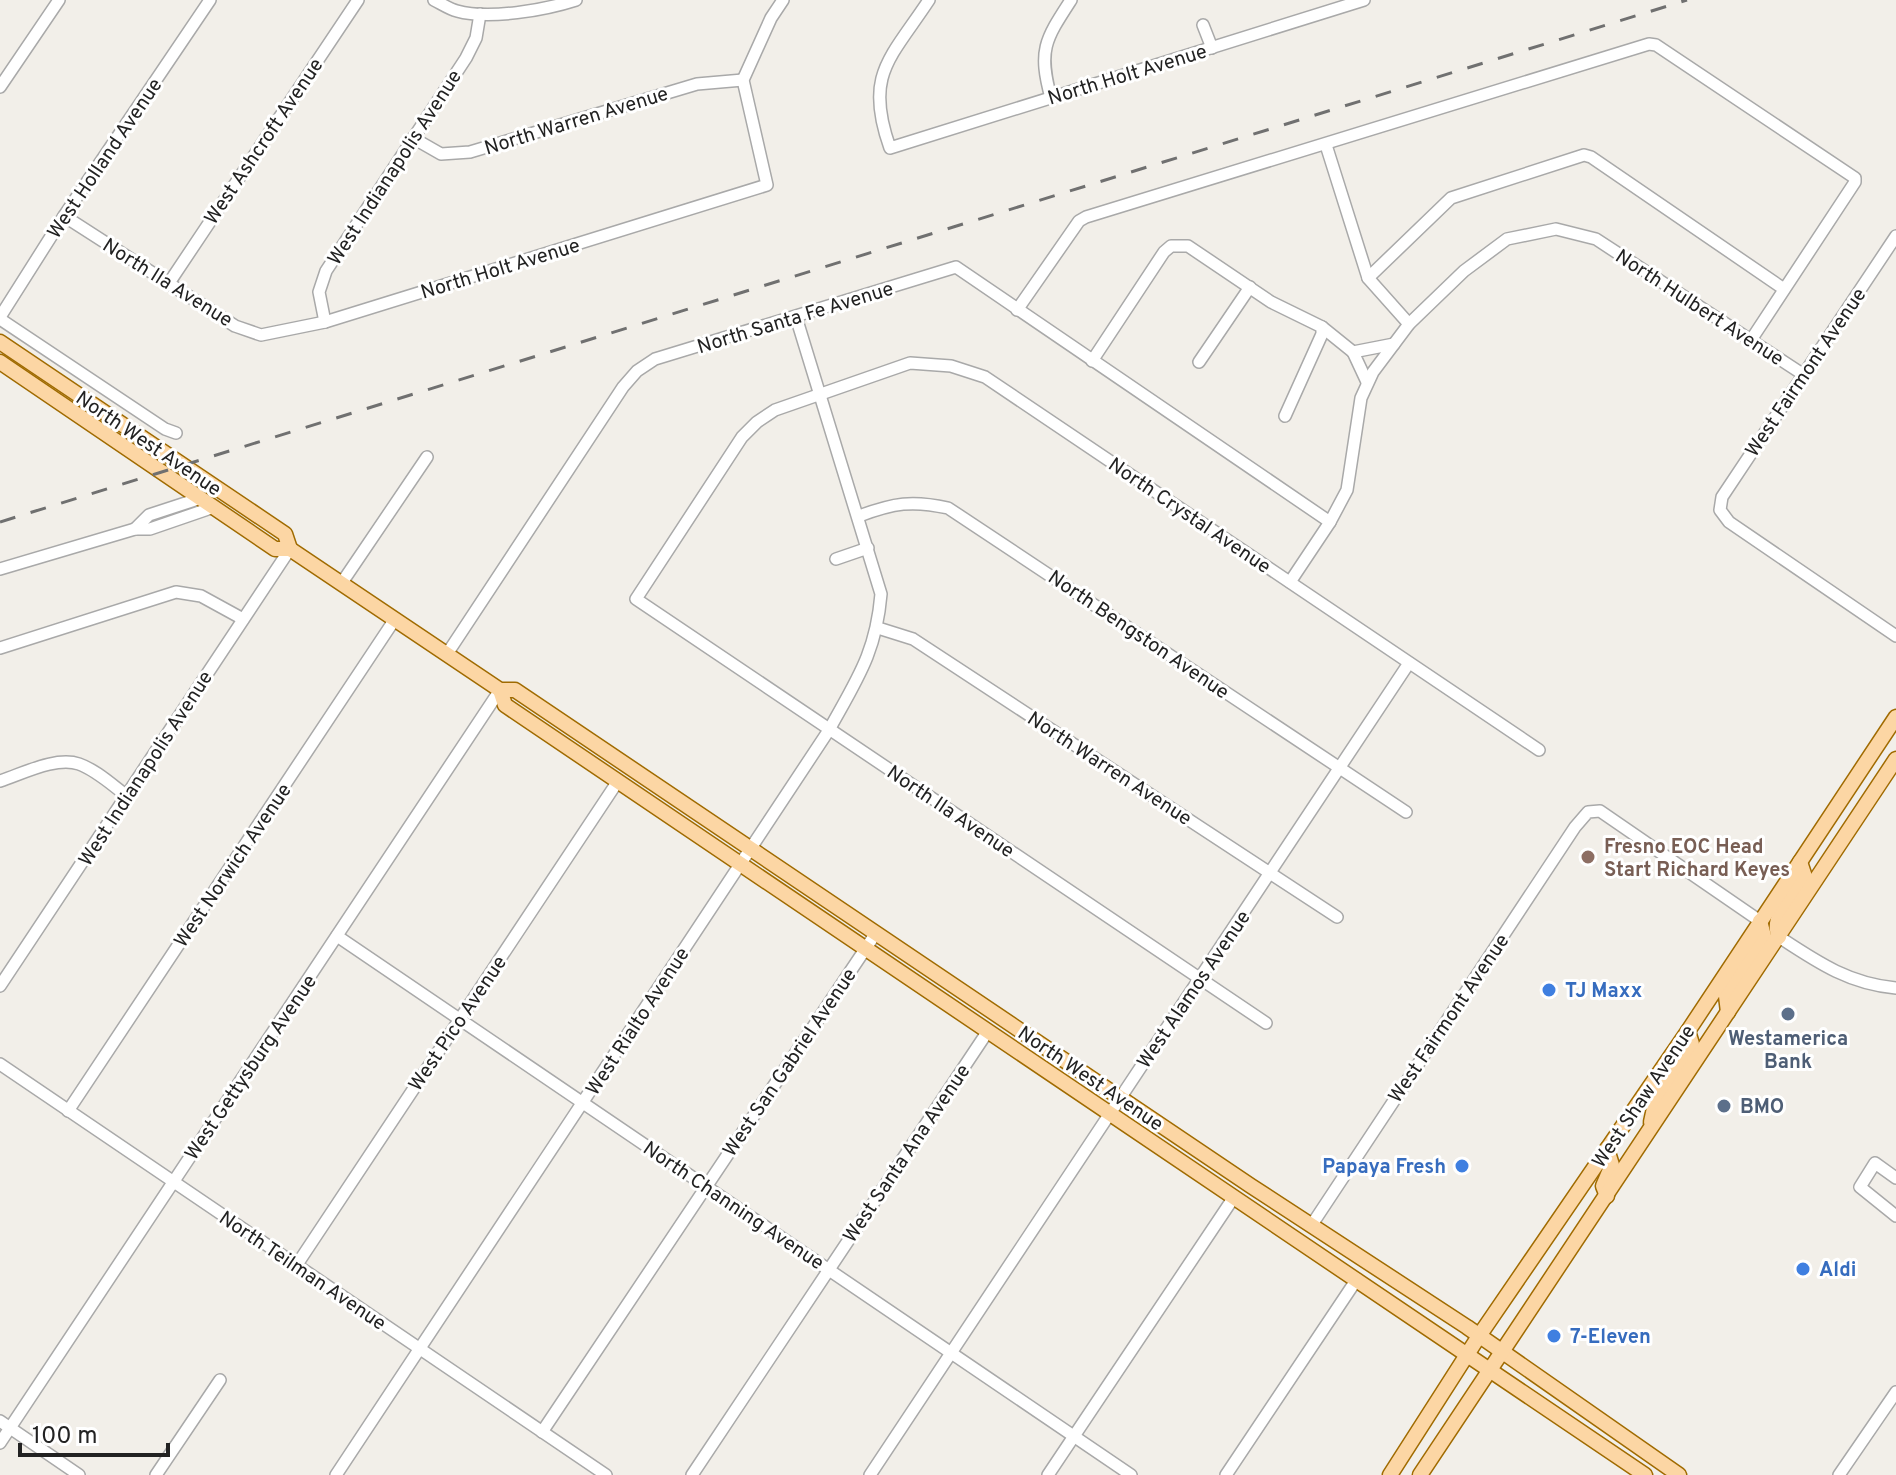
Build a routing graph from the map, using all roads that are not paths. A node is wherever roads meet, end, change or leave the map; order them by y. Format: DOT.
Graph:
graph roads {
  1 [pos="59,0"];
  2 [pos="210,0"];
  3 [pos="358,0"];
  4 [pos="434,0"];
  5 [pos="576,0"];
  6 [pos="783,0"];
  7 [pos="929,0"];
  8 [pos="1071,0"];
  9 [pos="1357,1"];
  10 [pos="480,14"];
  11 [pos="1203,25"];
  12 [pos="1212,48"];
  13 [pos="743,80"];
  14 [pos="0,87"];
  15 [pos="1051,98"];
  16 [pos="413,138"];
  17 [pos="1326,145"];
  18 [pos="64,216"];
  19 [pos="1896,236"];
  20 [pos="1368,278"];
  21 [pos="169,283"];
  22 [pos="1250,287"];
  23 [pos="1784,289"];
  24 [pos="1017,310"];
  25 [pos="796,317"];
  26 [pos="0,318"];
  27 [pos="325,322"];
  28 [pos="1409,324"];
  29 [pos="1322,327"];
  30 [pos="1751,340"];
  31 [pos="0,341"];
  32 [pos="1395,344"];
  33 [pos="1353,352"];
  34 [pos="1092,361"];
  35 [pos="0,362"];
  36 [pos="1199,362"];
  37 [pos="1804,375"];
  38 [pos="1367,382"];
  39 [pos="819,396"];
  40 [pos="1285,416"];
  41 [pos="176,433"];
  42 [pos="427,457"];
  43 [pos="201,498"];
  44 [pos="214,507"];
  45 [pos="250,510"];
  46 [pos="859,516"];
  47 [pos="1330,522"];
  48 [pos="135,529"];
  49 [pos="868,548"];
  50 [pos="290,549"];
  51 [pos="836,559"];
  52 [pos="0,569"];
  53 [pos="1290,582"];
  54 [pos="341,584"];
  55 [pos="243,619"];
  56 [pos="395,619"];
  57 [pos="878,628"];
  58 [pos="1896,636"];
  59 [pos="0,648"];
  60 [pos="447,654"];
  61 [pos="1409,663"];
  62 [pos="500,690"];
  63 [pos="1896,717"];
  64 [pos="829,730"];
  65 [pos="1539,750"];
  66 [pos="1896,759"];
  67 [pos="1340,767"];
  68 [pos="0,781"];
  69 [pos="618,781"];
  70 [pos="127,796"];
  71 [pos="1406,812"];
  72 [pos="751,848"];
  73 [pos="1800,862"];
  74 [pos="741,863"];
  75 [pos="1270,873"];
  76 [pos="1337,917"];
  77 [pos="1760,921"];
  78 [pos="876,933"];
  79 [pos="337,936"];
  80 [pos="1779,937"];
  81 [pos="866,948"];
  82 [pos="1200,979"];
  83 [pos="0,986"];
  84 [pos="1896,988"];
  85 [pos="1728,1012"];
  86 [pos="459,1020"];
  87 [pos="1266,1023"];
  88 [pos="988,1031"];
  89 [pos="1688,1031"];
  90 [pos="0,1064"];
  91 [pos="1120,1098"];
  92 [pos="583,1103"];
  93 [pos="68,1111"];
  94 [pos="1110,1113"];
  95 [pos="1648,1134"];
  96 [pos="1607,1149"];
  97 [pos="1894,1171"];
  98 [pos="1204,1177"];
  99 [pos="173,1182"];
  100 [pos="706,1186"];
  101 [pos="1607,1196"];
  102 [pos="1234,1197"];
  103 [pos="1896,1216"];
  104 [pos="1311,1226"];
  105 [pos="296,1266"];
  106 [pos="829,1269"];
  107 [pos="1357,1279"];
  108 [pos="1479,1336"];
  109 [pos="419,1349"];
  110 [pos="1502,1352"];
  111 [pos="951,1353"];
  112 [pos="1467,1354"];
  113 [pos="1490,1369"];
  114 [pos="220,1380"];
  115 [pos="1896,1392"];
  116 [pos="5,1424"];
  117 [pos="542,1432"];
  118 [pos="1073,1436"];
  119 [pos="0,1443"];
  120 [pos="339,1474"];
  121 [pos="79,1475"];
  122 [pos="156,1475"];
  123 [pos="606,1475"];
  124 [pos="692,1475"];
  125 [pos="870,1475"];
  126 [pos="1048,1475"];
  127 [pos="1131,1475"];
  128 [pos="1226,1475"];
  129 [pos="1390,1475"];
  130 [pos="1420,1475"];
  131 [pos="1645,1475"];
  132 [pos="1679,1475"];
  133 [pos="1839,1475"];
  1 -- 14 [label="street"];
  2 -- 18 [label="street, West Holland Avenue"];
  3 -- 21 [label="street, West Ashcroft Avenue"];
  4 -- 10 [label="street"];
  5 -- 10 [label="street"];
  6 -- 13 [label="street"];
  7 -- 15 [label="street, North Holt Avenue"];
  8 -- 15 [label="street"];
  9 -- 12 [label="street, North Holt Avenue"];
  10 -- 16 [label="street, West Indianapolis Avenue"];
  11 -- 12 [label="street"];
  12 -- 15 [label="street, North Holt Avenue"];
  13 -- 16 [label="street, North Warren Avenue"];
  13 -- 27 [label="street, North Holt Avenue"];
  16 -- 27 [label="street, West Indianapolis Avenue"];
  17 -- 20 [label="street"];
  17 -- 23 [label="street"];
  17 -- 24 [label="street"];
  18 -- 21 [label="street, North Ila Avenue"];
  18 -- 26 [label="street, West Holland Avenue"];
  19 -- 37 [label="street, West Fairmont Avenue"];
  20 -- 23 [label="street"];
  20 -- 28 [label="street"];
  21 -- 27 [label="street, North Ila Avenue"];
  22 -- 29 [label="street"];
  22 -- 34 [label="street"];
  22 -- 36 [label="street"];
  23 -- 30 [label="street"];
  24 -- 25 [label="street, North Santa Fe Avenue"];
  24 -- 34 [label="street"];
  25 -- 39 [label="street, West Rialto Avenue"];
  25 -- 60 [label="street, North Santa Fe Avenue"];
  26 -- 41 [label="street"];
  28 -- 30 [label="street, North Hulbert Avenue"];
  28 -- 32 [label="street"];
  29 -- 33 [label="street"];
  29 -- 40 [label="street"];
  30 -- 37 [label="street, North Hulbert Avenue"];
  31 -- 45 [label="main road, North West Avenue"];
  32 -- 33 [label="street"];
  32 -- 38 [label="street"];
  33 -- 38 [label="street"];
  34 -- 47 [label="street"];
  35 -- 43 [label="main road, North West Avenue"];
  37 -- 58 [label="street, West Fairmont Avenue"];
  38 -- 47 [label="street"];
  39 -- 46 [label="street, West Rialto Avenue"];
  39 -- 53 [label="street, North Crystal Avenue"];
  39 -- 64 [label="street, North Ila Avenue"];
  42 -- 54 [label="street"];
  43 -- 44 [label="main road, North West Avenue"];
  43 -- 45 [label="main road"];
  43 -- 48 [label="street"];
  44 -- 48 [label="street"];
  44 -- 50 [label="main road, North West Avenue"];
  45 -- 50 [label="main road, North West Avenue"];
  46 -- 49 [label="street, West Rialto Avenue"];
  46 -- 67 [label="street, North Bengston Avenue"];
  47 -- 53 [label="street"];
  48 -- 52 [label="street"];
  49 -- 51 [label="street"];
  49 -- 57 [label="street, West Rialto Avenue"];
  50 -- 54 [label="main road, North West Avenue"];
  50 -- 55 [label="street, West Indianapolis Avenue"];
  53 -- 61 [label="street, North Crystal Avenue"];
  54 -- 56 [label="main road, North West Avenue"];
  55 -- 59 [label="street"];
  55 -- 70 [label="street, West Indianapolis Avenue"];
  56 -- 60 [label="main road, North West Avenue"];
  56 -- 93 [label="street, West Norwich Avenue"];
  57 -- 64 [label="street, West Rialto Avenue"];
  57 -- 75 [label="street, North Warren Avenue"];
  60 -- 62 [label="main road, North West Avenue"];
  61 -- 65 [label="street, North Crystal Avenue"];
  61 -- 67 [label="street, West Alamos Avenue"];
  62 -- 69 [label="main road, North West Avenue"];
  62 -- 72 [label="main road, North West Avenue"];
  62 -- 79 [label="street, West Gettysburg Avenue"];
  63 -- 73 [label="main road, West Shaw Avenue"];
  64 -- 72 [label="street, West Rialto Avenue"];
  64 -- 82 [label="street, North Ila Avenue"];
  66 -- 80 [label="main road, West Shaw Avenue"];
  67 -- 71 [label="street, North Bengston Avenue"];
  67 -- 75 [label="street, West Alamos Avenue"];
  68 -- 70 [label="street"];
  69 -- 74 [label="main road, North West Avenue"];
  69 -- 86 [label="street, West Pico Avenue"];
  70 -- 83 [label="street, West Indianapolis Avenue"];
  72 -- 74 [label="street, West Rialto Avenue"];
  72 -- 78 [label="main road, North West Avenue"];
  73 -- 77 [label="main road, West Shaw Avenue"];
  73 -- 80 [label="main road"];
  74 -- 81 [label="main road, North West Avenue"];
  74 -- 92 [label="street, West Rialto Avenue"];
  75 -- 76 [label="street, North Warren Avenue"];
  75 -- 82 [label="street, West Alamos Avenue"];
  77 -- 85 [label="main road"];
  77 -- 89 [label="main road, West Shaw Avenue"];
  77 -- 104 [label="street, West Fairmont Avenue"];
  78 -- 81 [label="street, West San Gabriel Avenue"];
  78 -- 91 [label="main road, North West Avenue"];
  79 -- 86 [label="street, North Channing Avenue"];
  79 -- 99 [label="street, West Gettysburg Avenue"];
  80 -- 84 [label="street"];
  80 -- 85 [label="main road, West Shaw Avenue"];
  81 -- 88 [label="main road, North West Avenue"];
  81 -- 100 [label="street, West San Gabriel Avenue"];
  82 -- 87 [label="street, North Ila Avenue"];
  82 -- 91 [label="street, West Alamos Avenue"];
  85 -- 95 [label="main road, West Shaw Avenue"];
  86 -- 92 [label="street, North Channing Avenue"];
  86 -- 105 [label="street, West Pico Avenue"];
  88 -- 94 [label="main road, North West Avenue"];
  88 -- 106 [label="street, West Santa Ana Avenue"];
  89 -- 95 [label="main road"];
  89 -- 96 [label="main road, West Shaw Avenue"];
  90 -- 93 [label="street, North Teilman Avenue"];
  91 -- 94 [label="street, West Alamos Avenue"];
  91 -- 104 [label="main road, North West Avenue"];
  92 -- 100 [label="street, North Channing Avenue"];
  92 -- 109 [label="street, West Rialto Avenue"];
  93 -- 99 [label="street, North Teilman Avenue"];
  94 -- 98 [label="main road, North West Avenue"];
  94 -- 111 [label="street, West Alamos Avenue"];
  95 -- 101 [label="main road, West Shaw Avenue"];
  96 -- 101 [label="main road"];
  96 -- 108 [label="main road, West Shaw Avenue"];
  97 -- 103 [label="street"];
  98 -- 102 [label="main road, North West Avenue"];
  98 -- 104 [label="main road"];
  99 -- 105 [label="street, North Teilman Avenue"];
  99 -- 116 [label="street, West Gettysburg Avenue"];
  100 -- 106 [label="street, North Channing Avenue"];
  100 -- 117 [label="street, West San Gabriel Avenue"];
  101 -- 110 [label="main road, West Shaw Avenue"];
  102 -- 107 [label="main road, North West Avenue"];
  102 -- 118 [label="street"];
  104 -- 108 [label="main road, North West Avenue"];
  105 -- 109 [label="street, North Teilman Avenue"];
  106 -- 111 [label="street, North Channing Avenue"];
  106 -- 124 [label="street, West Santa Ana Avenue"];
  107 -- 112 [label="main road, North West Avenue"];
  107 -- 128 [label="street"];
  108 -- 110 [label="main road, North West Avenue"];
  108 -- 112 [label="main road, West Shaw Avenue"];
  109 -- 117 [label="street, North Teilman Avenue"];
  109 -- 120 [label="street, West Rialto Avenue"];
  110 -- 113 [label="main road, West Shaw Avenue"];
  110 -- 132 [label="main road, North West Avenue"];
  111 -- 118 [label="street, North Channing Avenue"];
  111 -- 125 [label="street, West Alamos Avenue"];
  112 -- 113 [label="main road, North West Avenue"];
  112 -- 129 [label="main road, West Shaw Avenue"];
  113 -- 130 [label="main road, West Shaw Avenue"];
  113 -- 131 [label="main road, North West Avenue"];
  114 -- 122 [label="street"];
  115 -- 133 [label="street"];
  116 -- 119 [label="street, West Gettysburg Avenue"];
  116 -- 121 [label="street"];
  117 -- 123 [label="street, North Teilman Avenue"];
  118 -- 126 [label="street"];
  118 -- 127 [label="street, North Channing Avenue"];
}
